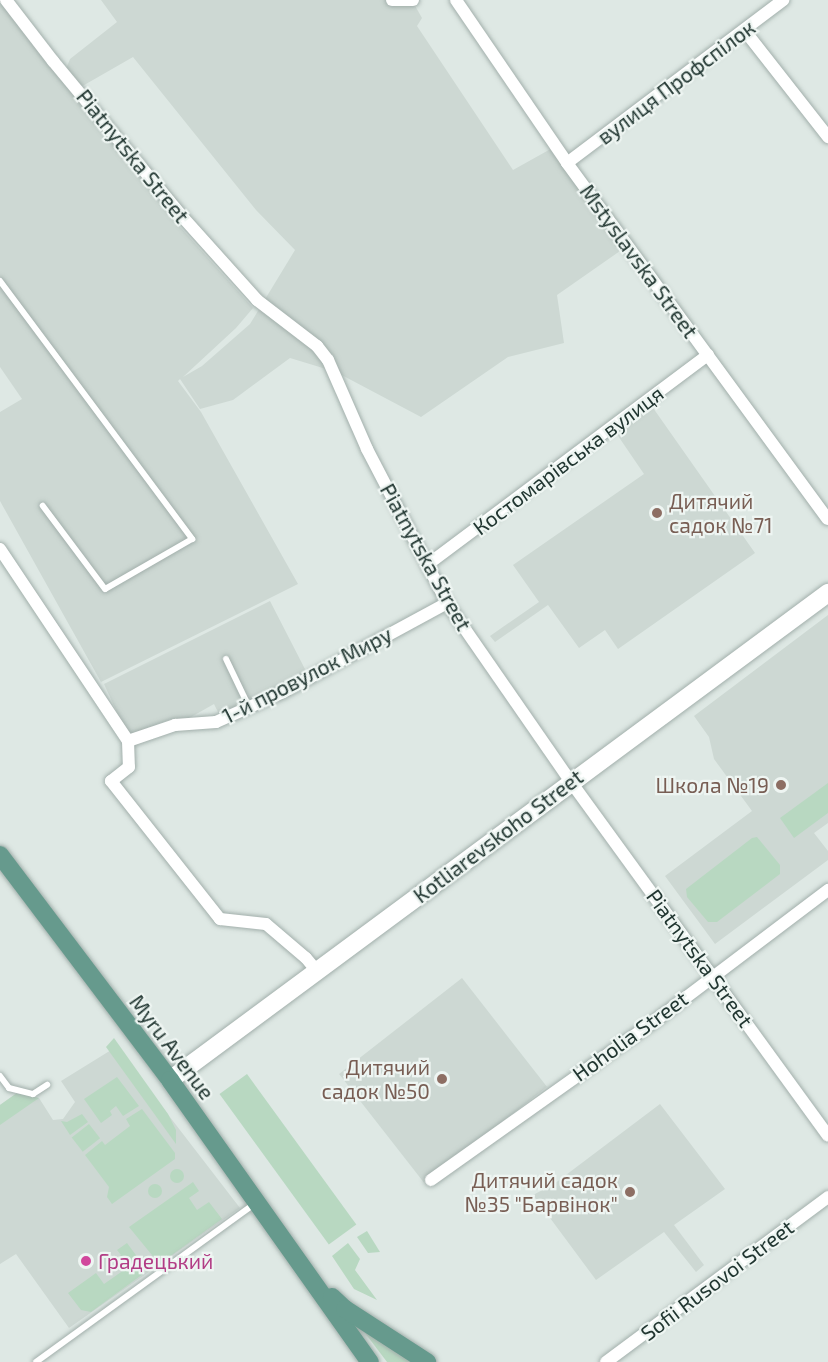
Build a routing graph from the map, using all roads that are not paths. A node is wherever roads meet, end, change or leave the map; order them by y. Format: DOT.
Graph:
graph roads {
  1 [pos="6,0"];
  2 [pos="392,0"];
  3 [pos="412,0"];
  4 [pos="456,0"];
  5 [pos="783,0"];
  6 [pos="745,31"];
  7 [pos="828,137"];
  8 [pos="567,163"];
  9 [pos="0,280"];
  10 [pos="708,355"];
  11 [pos="43,506"];
  12 [pos="828,519"];
  13 [pos="0,549"];
  14 [pos="427,565"];
  15 [pos="828,593"];
  16 [pos="447,603"];
  17 [pos="226,659"];
  18 [pos="249,707"];
  19 [pos="128,741"];
  20 [pos="571,782"];
  21 [pos="0,855"];
  22 [pos="828,890"];
  23 [pos="317,971"];
  24 [pos="712,976"];
  25 [pos="0,1076"];
  26 [pos="170,1080"];
  27 [pos="47,1084"];
  28 [pos="828,1136"];
  29 [pos="431,1180"];
  30 [pos="828,1197"];
  31 [pos="256,1202"];
  32 [pos="304,1270"];
  33 [pos="36,1362"];
  34 [pos="370,1362"];
  35 [pos="427,1362"];
  36 [pos="606,1362"];
  1 -- 14 [label="street, Piatnytska Street"];
  2 -- 3 [label="street"];
  4 -- 8 [label="street, Mstyslavska Street"];
  5 -- 6 [label="street, вулиця Профспілок"];
  6 -- 7 [label="street"];
  6 -- 8 [label="street, вулиця Профспілок"];
  8 -- 10 [label="street, Mstyslavska Street"];
  9 -- 11 [label="lane"];
  10 -- 12 [label="street, Mstyslavska Street"];
  10 -- 14 [label="street, Костомарівська вулиця"];
  13 -- 19 [label="street"];
  14 -- 16 [label="street, Piatnytska Street"];
  15 -- 20 [label="street, Kotliarevskoho Street"];
  16 -- 18 [label="street, 1-й провулок Миру"];
  16 -- 20 [label="street, Piatnytska Street"];
  17 -- 18 [label="lane"];
  18 -- 19 [label="street, 1-й провулок Миру"];
  19 -- 23 [label="street"];
  20 -- 23 [label="street, Kotliarevskoho Street"];
  20 -- 24 [label="street, Piatnytska Street"];
  21 -- 26 [label="main road, Myru Avenue"];
  22 -- 24 [label="street, Hoholia Street"];
  23 -- 26 [label="street, Kotliarevskoho Street"];
  24 -- 28 [label="street, Piatnytska Street"];
  24 -- 29 [label="street, Hoholia Street"];
  25 -- 27 [label="lane"];
  26 -- 31 [label="main road, Myru Avenue"];
  30 -- 36 [label="street, Sofii Rusovoi Street"];
  31 -- 32 [label="main road, Myru Avenue"];
  31 -- 33 [label="lane"];
  32 -- 34 [label="main road, Myru Avenue"];
  32 -- 35 [label="main road, Myru Avenue"];
}
